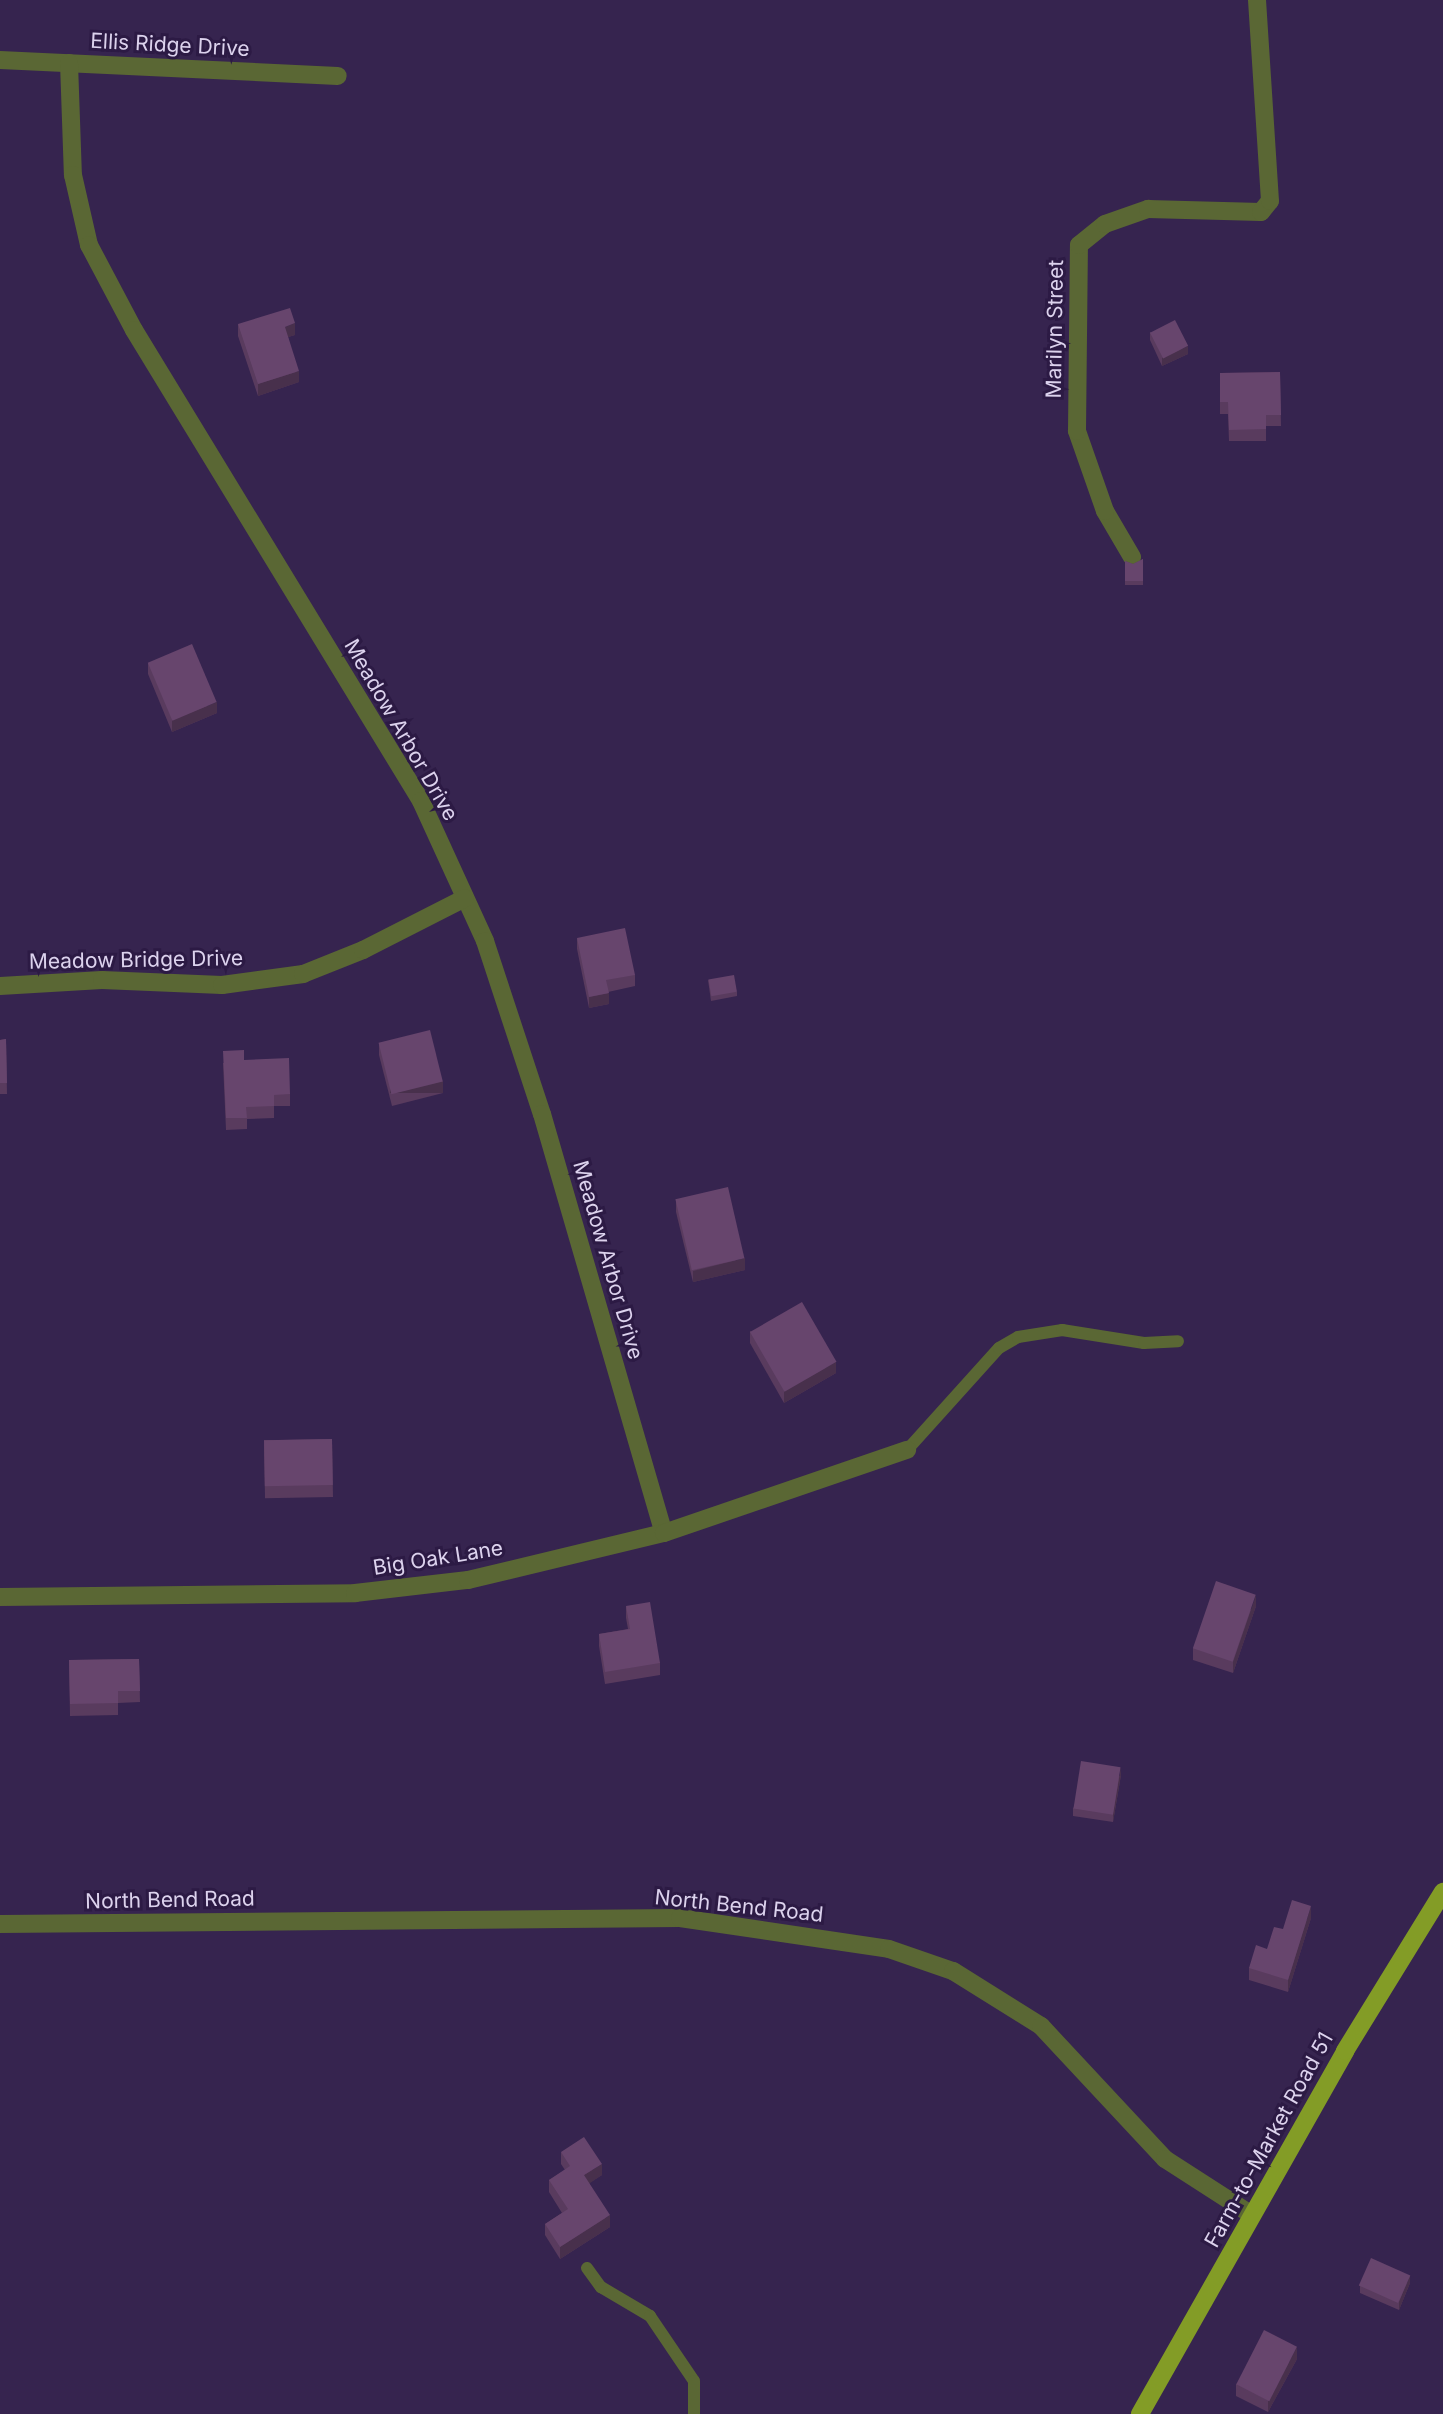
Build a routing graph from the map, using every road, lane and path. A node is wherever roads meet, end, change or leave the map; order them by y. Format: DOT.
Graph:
graph roads {
  1 [pos="1257,0"];
  2 [pos="0,60"];
  3 [pos="69,63"];
  4 [pos="338,76"];
  5 [pos="1132,556"];
  6 [pos="465,898"];
  7 [pos="0,986"];
  8 [pos="1178,1341"];
  9 [pos="907,1450"];
  10 [pos="664,1533"];
  11 [pos="0,1597"];
  12 [pos="1443,1892"];
  13 [pos="0,1924"];
  14 [pos="1252,2215"];
  15 [pos="587,2268"];
  16 [pos="694,2414"];
  17 [pos="1140,2414"];
  1 -- 5 [label="street, Marilyn Street"];
  2 -- 3 [label="street, Ellis Ridge Drive"];
  3 -- 4 [label="street, Ellis Ridge Drive"];
  3 -- 6 [label="street, Meadow Arbor Drive"];
  6 -- 7 [label="street, Meadow Bridge Drive"];
  6 -- 10 [label="street, Meadow Arbor Drive"];
  8 -- 9 [label="lane"];
  9 -- 10 [label="street, Big Oak Lane"];
  10 -- 11 [label="street, Big Oak Lane"];
  12 -- 14 [label="main road, Farm-to-Market Road 51"];
  13 -- 14 [label="street, North Bend Road"];
  14 -- 17 [label="main road, Farm-to-Market Road 51"];
  15 -- 16 [label="lane"];
}
